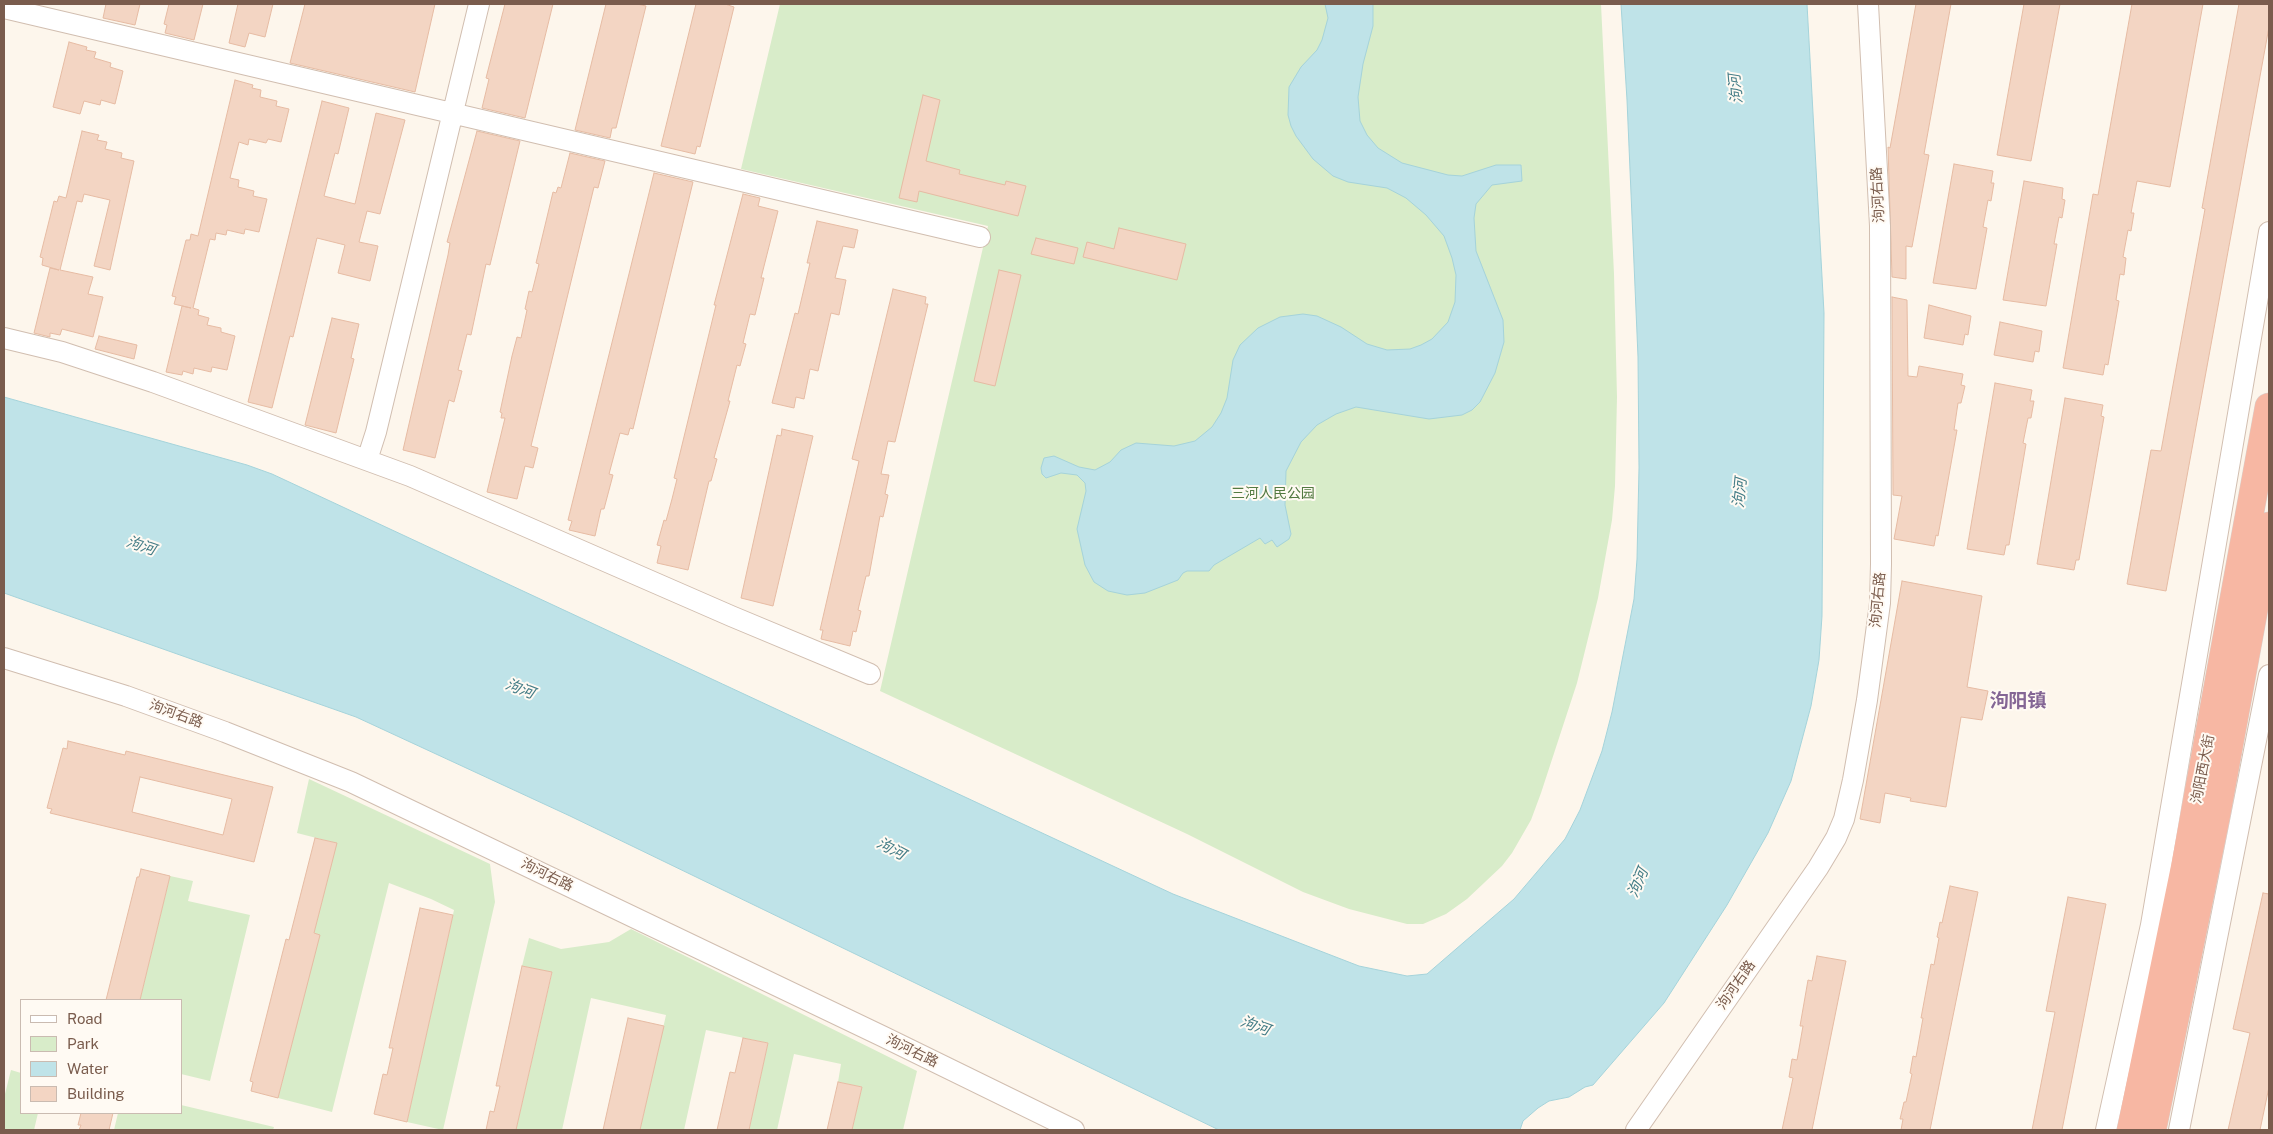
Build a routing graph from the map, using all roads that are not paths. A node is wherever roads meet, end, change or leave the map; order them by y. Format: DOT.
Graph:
graph roads {
  1 [pos="479,4"];
  2 [pos="1868,4"];
  3 [pos="4,8"];
  4 [pos="452,113"];
  5 [pos="2269,232"];
  6 [pos="980,237"];
  7 [pos="4,338"];
  8 [pos="2269,407"];
  9 [pos="367,460"];
  10 [pos="2269,526"];
  11 [pos="4,658"];
  12 [pos="870,674"];
  13 [pos="2269,675"];
  14 [pos="2255,718"];
  15 [pos="1074,1130"];
  16 [pos="1636,1130"];
  17 [pos="2106,1130"];
  18 [pos="2131,1130"];
  19 [pos="2152,1130"];
  20 [pos="2179,1130"];
  1 -- 4 [label="street"];
  2 -- 16 [label="street, 泃河右路"];
  3 -- 4 [label="street"];
  4 -- 6 [label="street"];
  4 -- 9 [label="street"];
  5 -- 17 [label="street"];
  7 -- 9 [label="street"];
  8 -- 18 [label="highway, 泃阳西大街"];
  9 -- 12 [label="street"];
  10 -- 14 [label="highway, 泃阳西大街"];
  11 -- 15 [label="street, 泃河右路"];
  13 -- 14 [label="street"];
  14 -- 19 [label="highway, 泃阳西大街"];
  14 -- 20 [label="street"];
}
